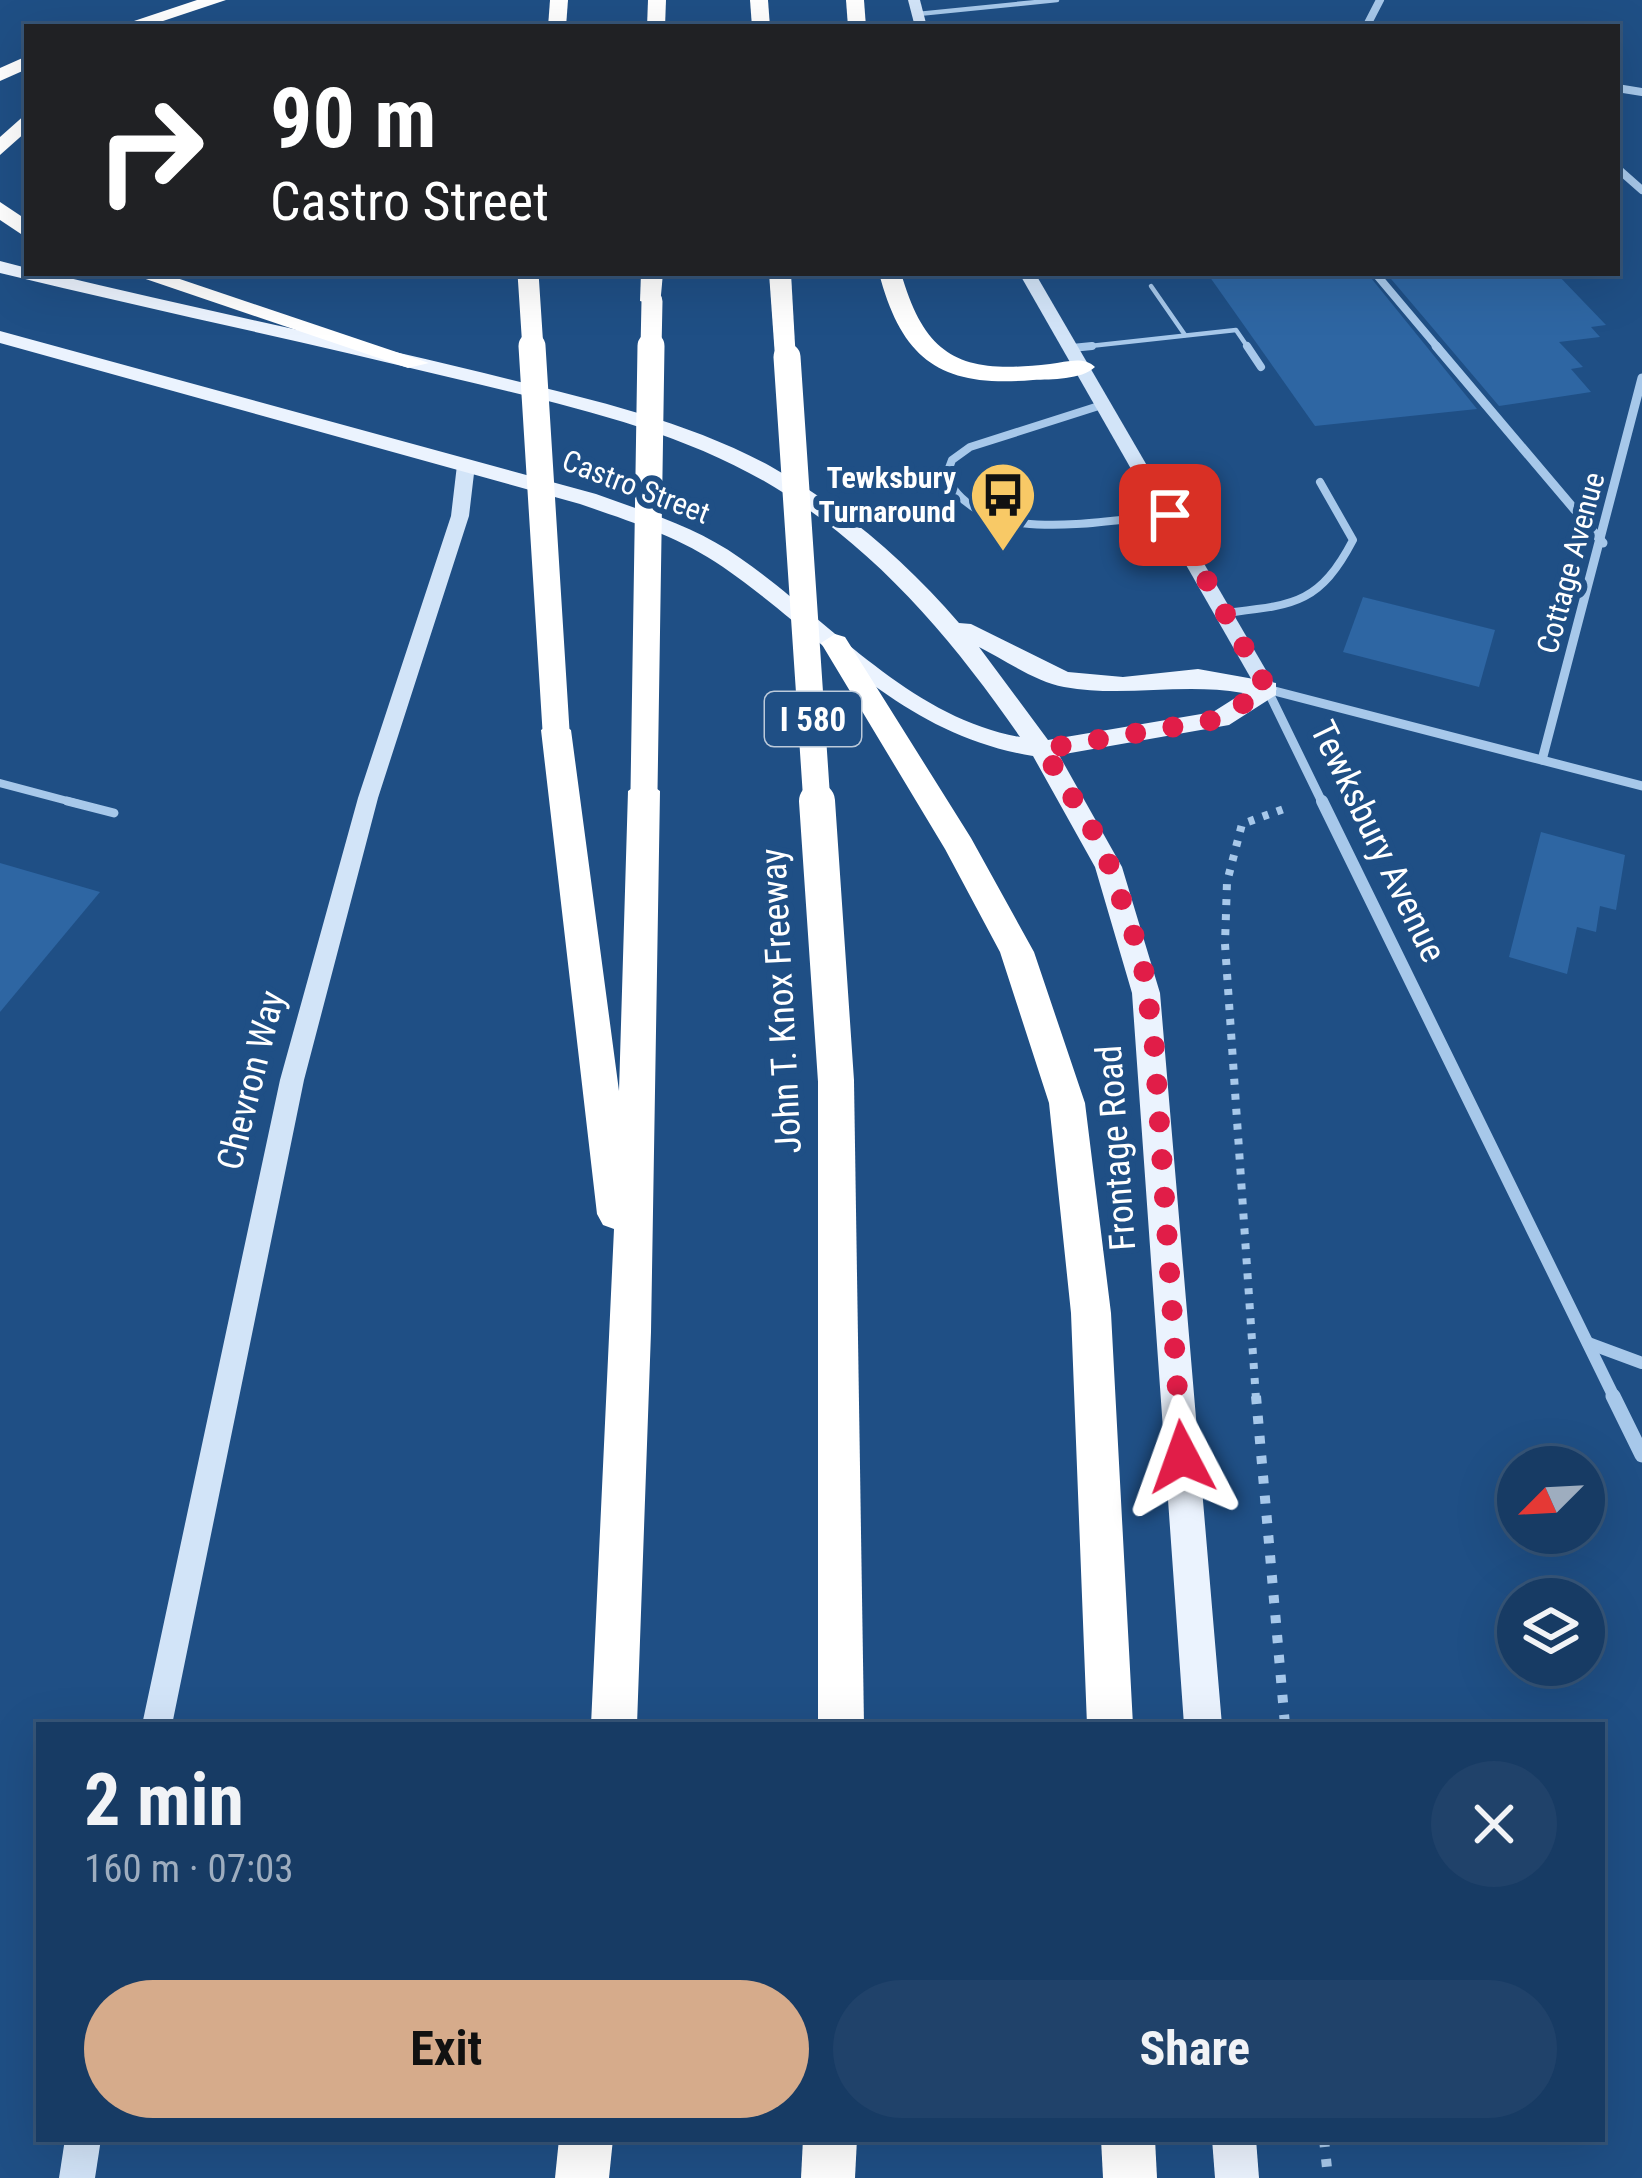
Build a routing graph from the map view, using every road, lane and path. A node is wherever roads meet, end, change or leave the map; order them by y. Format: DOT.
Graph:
graph roads {
  1 [pos="217,0"];
  2 [pos="1057,0"];
  3 [pos="918,14"];
  4 [pos="135,24"];
  5 [pos="24,121"];
  6 [pos="0,149"];
  7 [pos="0,209"];
  8 [pos="24,229"];
  9 [pos="39,276"];
  10 [pos="148,276"];
  11 [pos="528,276"];
  12 [pos="780,276"];
  13 [pos="891,276"];
  14 [pos="1030,276"];
  15 [pos="1378,276"];
  16 [pos="1151,286"];
  17 [pos="652,287"];
  18 [pos="1185,335"];
  19 [pos="0,337"];
  20 [pos="1078,358"];
  21 [pos="417,363"];
  22 [pos="1261,367"];
  23 [pos="1642,378"];
  24 [pos="1105,404"];
  25 [pos="466,465"];
  26 [pos="1320,482"];
  27 [pos="1170,515"];
  28 [pos="1603,543"];
  29 [pos="1225,613"];
  30 [pos="948,621"];
  31 [pos="835,643"];
  32 [pos="1267,688"];
  33 [pos="1043,749"];
  34 [pos="1542,760"];
  35 [pos="0,783"];
  36 [pos="1642,787"];
  37 [pos="1280,810"];
  38 [pos="114,813"];
  39 [pos="631,1332"];
  40 [pos="1588,1343"];
  41 [pos="1642,1363"];
  42 [pos="1642,1455"];
  43 [pos="158,1722"];
  44 [pos="614,1722"];
  45 [pos="841,1722"];
  46 [pos="1110,1722"];
  47 [pos="1203,1722"];
  48 [pos="1285,1722"];
  49 [pos="82,2142"];
  50 [pos="586,2142"];
  51 [pos="830,2142"];
  52 [pos="1128,2142"];
  53 [pos="1234,2142"];
  54 [pos="1324,2142"];
  55 [pos="76,2178"];
  56 [pos="582,2178"];
  57 [pos="828,2178"];
  58 [pos="1130,2178"];
  59 [pos="1237,2178"];
  60 [pos="1328,2178"];
  1 -- 4 [label="highway"];
  2 -- 3 [label="lane"];
  5 -- 6 [label="highway"];
  7 -- 8 [label="highway"];
  9 -- 21 [label="main road, Castro Street"];
  10 -- 21 [label="highway"];
  11 -- 39 [label="highway, bridge"];
  12 -- 45 [label="highway, John T. Knox Freeway / I 580, bridge"];
  13 -- 20 [label="highway"];
  14 -- 20 [label="street, Tewksbury Avenue"];
  15 -- 28 [label="street"];
  16 -- 18 [label="lane"];
  17 -- 39 [label="highway, bridge"];
  18 -- 20 [label="lane"];
  18 -- 22 [label="lane"];
  19 -- 25 [label="main road, Castro Street"];
  20 -- 24 [label="street, Tewksbury Avenue"];
  21 -- 30 [label="main road, Castro Street"];
  23 -- 28 [label="street, Cottage Avenue"];
  24 -- 27 [label="street, Tewksbury Avenue"];
  24 -- 27 [label="lane"];
  25 -- 31 [label="main road, Castro Street"];
  25 -- 43 [label="street, Chevron Way"];
  26 -- 29 [label="lane"];
  27 -- 29 [label="street, Tewksbury Avenue"];
  28 -- 34 [label="street, Cottage Avenue"];
  29 -- 32 [label="street, Tewksbury Avenue"];
  30 -- 32 [label="main road, Castro Street"];
  30 -- 33 [label="main road, Frontage Road"];
  31 -- 33 [label="main road, Castro Street"];
  31 -- 46 [label="highway"];
  32 -- 33 [label="main road, Castro Street"];
  32 -- 34 [label="street, Castro Street"];
  32 -- 40 [label="street, Tewksbury Avenue"];
  33 -- 47 [label="main road, Frontage Road"];
  34 -- 36 [label="street, Castro Street"];
  35 -- 38 [label="lane"];
  37 -- 48 [label="path"];
  39 -- 44 [label="highway"];
  40 -- 41 [label="street"];
  40 -- 42 [label="street, Tewksbury Avenue"];
  49 -- 55 [label="street"];
  50 -- 56 [label="highway"];
  51 -- 57 [label="highway"];
  52 -- 58 [label="highway"];
  53 -- 59 [label="main road"];
  54 -- 60 [label="path"];
}
